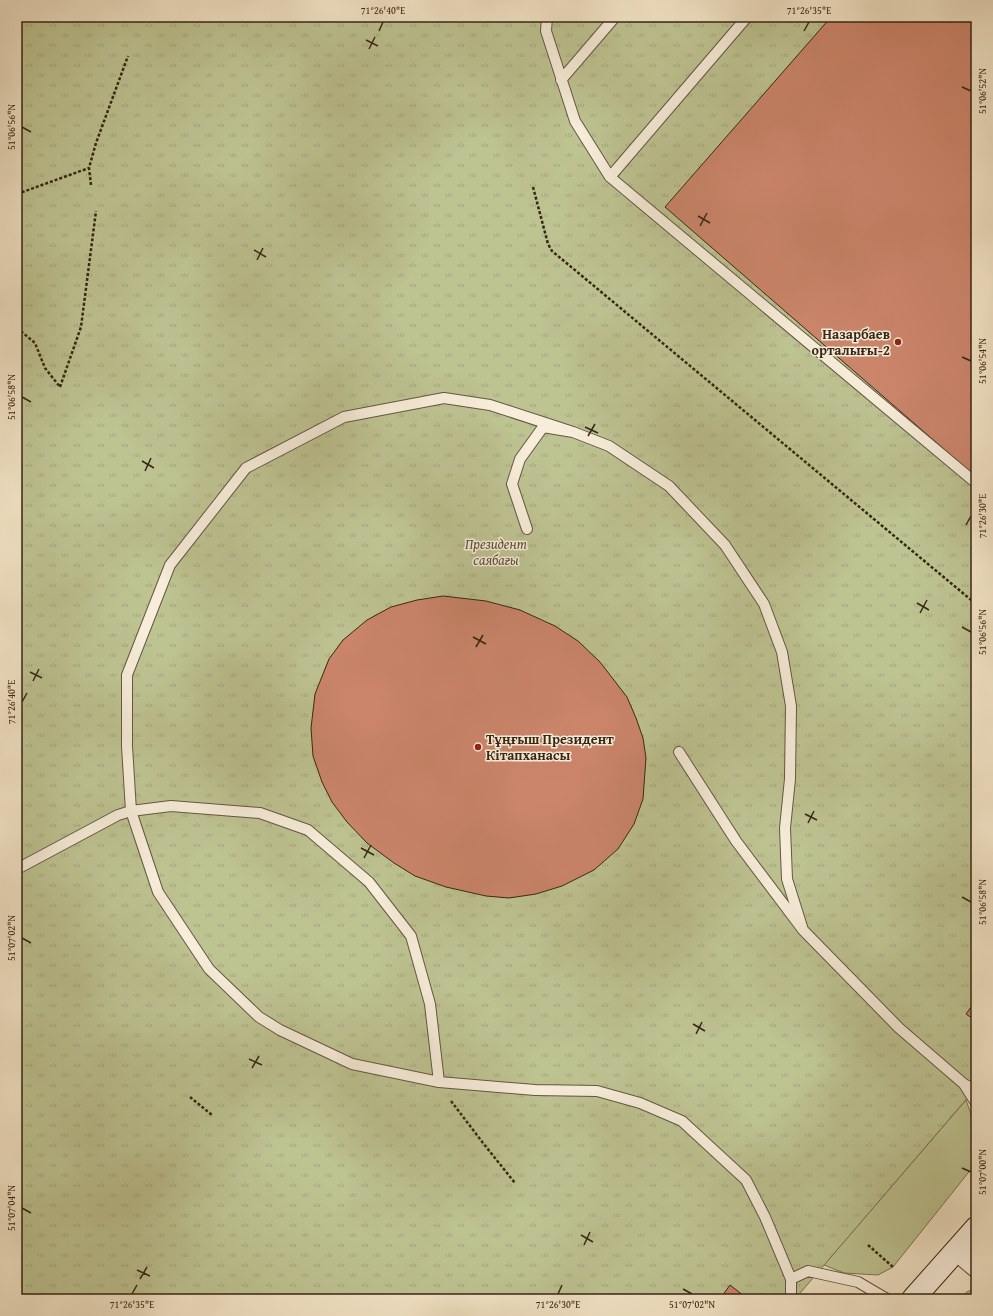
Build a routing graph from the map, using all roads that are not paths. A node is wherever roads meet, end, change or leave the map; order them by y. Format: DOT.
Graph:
graph roads {
  1 [pos="547,17"];
  2 [pos="615,17"];
  3 [pos="748,17"];
  4 [pos="562,80"];
  5 [pos="610,177"];
  6 [pos="573,432"];
  7 [pos="976,483"];
  8 [pos="527,529"];
  9 [pos="679,752"];
  10 [pos="131,811"];
  11 [pos="17,869"];
  12 [pos="803,930"];
  13 [pos="439,1082"];
  14 [pos="964,1084"];
  15 [pos="976,1090"];
  16 [pos="976,1103"];
  17 [pos="976,1228"];
  18 [pos="956,1250"];
  19 [pos="976,1267"];
  20 [pos="791,1279"];
  21 [pos="790,1299"];
  22 [pos="887,1299"];
  23 [pos="913,1299"];
  1 -- 4 [label="lane"];
  2 -- 4 [label="lane"];
  3 -- 5 [label="lane"];
  4 -- 5 [label="lane"];
  5 -- 7 [label="lane"];
  6 -- 8 [label="lane"];
  6 -- 10 [label="lane"];
  6 -- 12 [label="lane"];
  9 -- 12 [label="lane"];
  10 -- 11 [label="lane"];
  10 -- 13 [label="lane"];
  10 -- 13 [label="lane"];
  12 -- 14 [label="lane"];
  13 -- 20 [label="lane"];
  14 -- 15 [label="lane"];
  14 -- 16 [label="lane"];
  17 -- 18 [label="street"];
  18 -- 19 [label="street"];
  18 -- 23 [label="street"];
  20 -- 21 [label="lane"];
  20 -- 22 [label="lane"];
}
